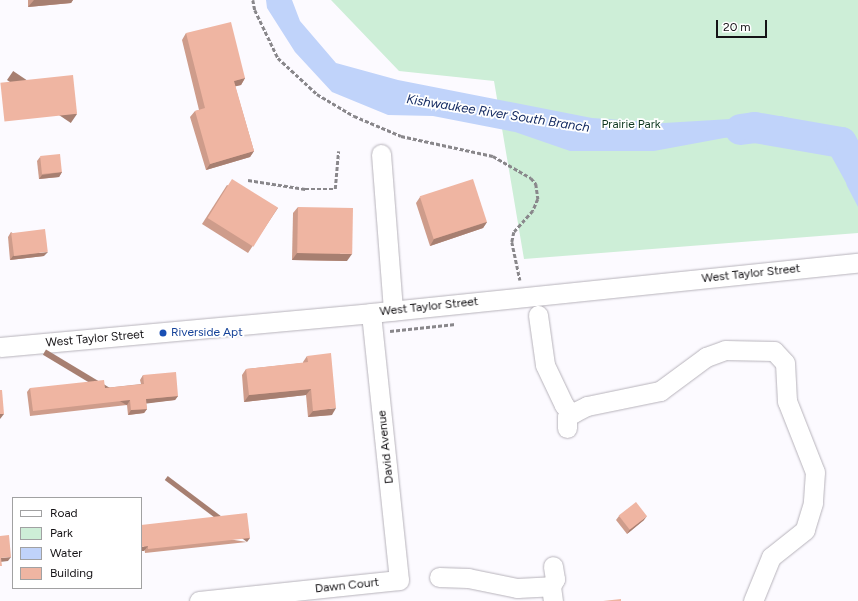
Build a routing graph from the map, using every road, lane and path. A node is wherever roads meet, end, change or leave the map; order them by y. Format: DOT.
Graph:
graph roads {
  1 [pos="253,0"];
  2 [pos="338,151"];
  3 [pos="381,154"];
  4 [pos="248,180"];
  5 [pos="857,263"];
  6 [pos="530,296"];
  7 [pos="393,311"];
  8 [pos="371,313"];
  9 [pos="538,315"];
  10 [pos="0,348"];
  11 [pos="553,566"];
  12 [pos="439,577"];
  13 [pos="399,580"];
  14 [pos="552,593"];
  15 [pos="199,601"];
  16 [pos="753,601"];
  1 -- 6 [label="path"];
  2 -- 4 [label="path"];
  3 -- 7 [label="street"];
  5 -- 6 [label="street, West Taylor Street"];
  6 -- 7 [label="street, West Taylor Street"];
  7 -- 8 [label="street, West Taylor Street"];
  8 -- 10 [label="street, West Taylor Street"];
  8 -- 13 [label="street, David Avenue"];
  9 -- 16 [label="street"];
  11 -- 14 [label="street"];
  12 -- 14 [label="street"];
  13 -- 15 [label="street, Dawn Court"];
}
